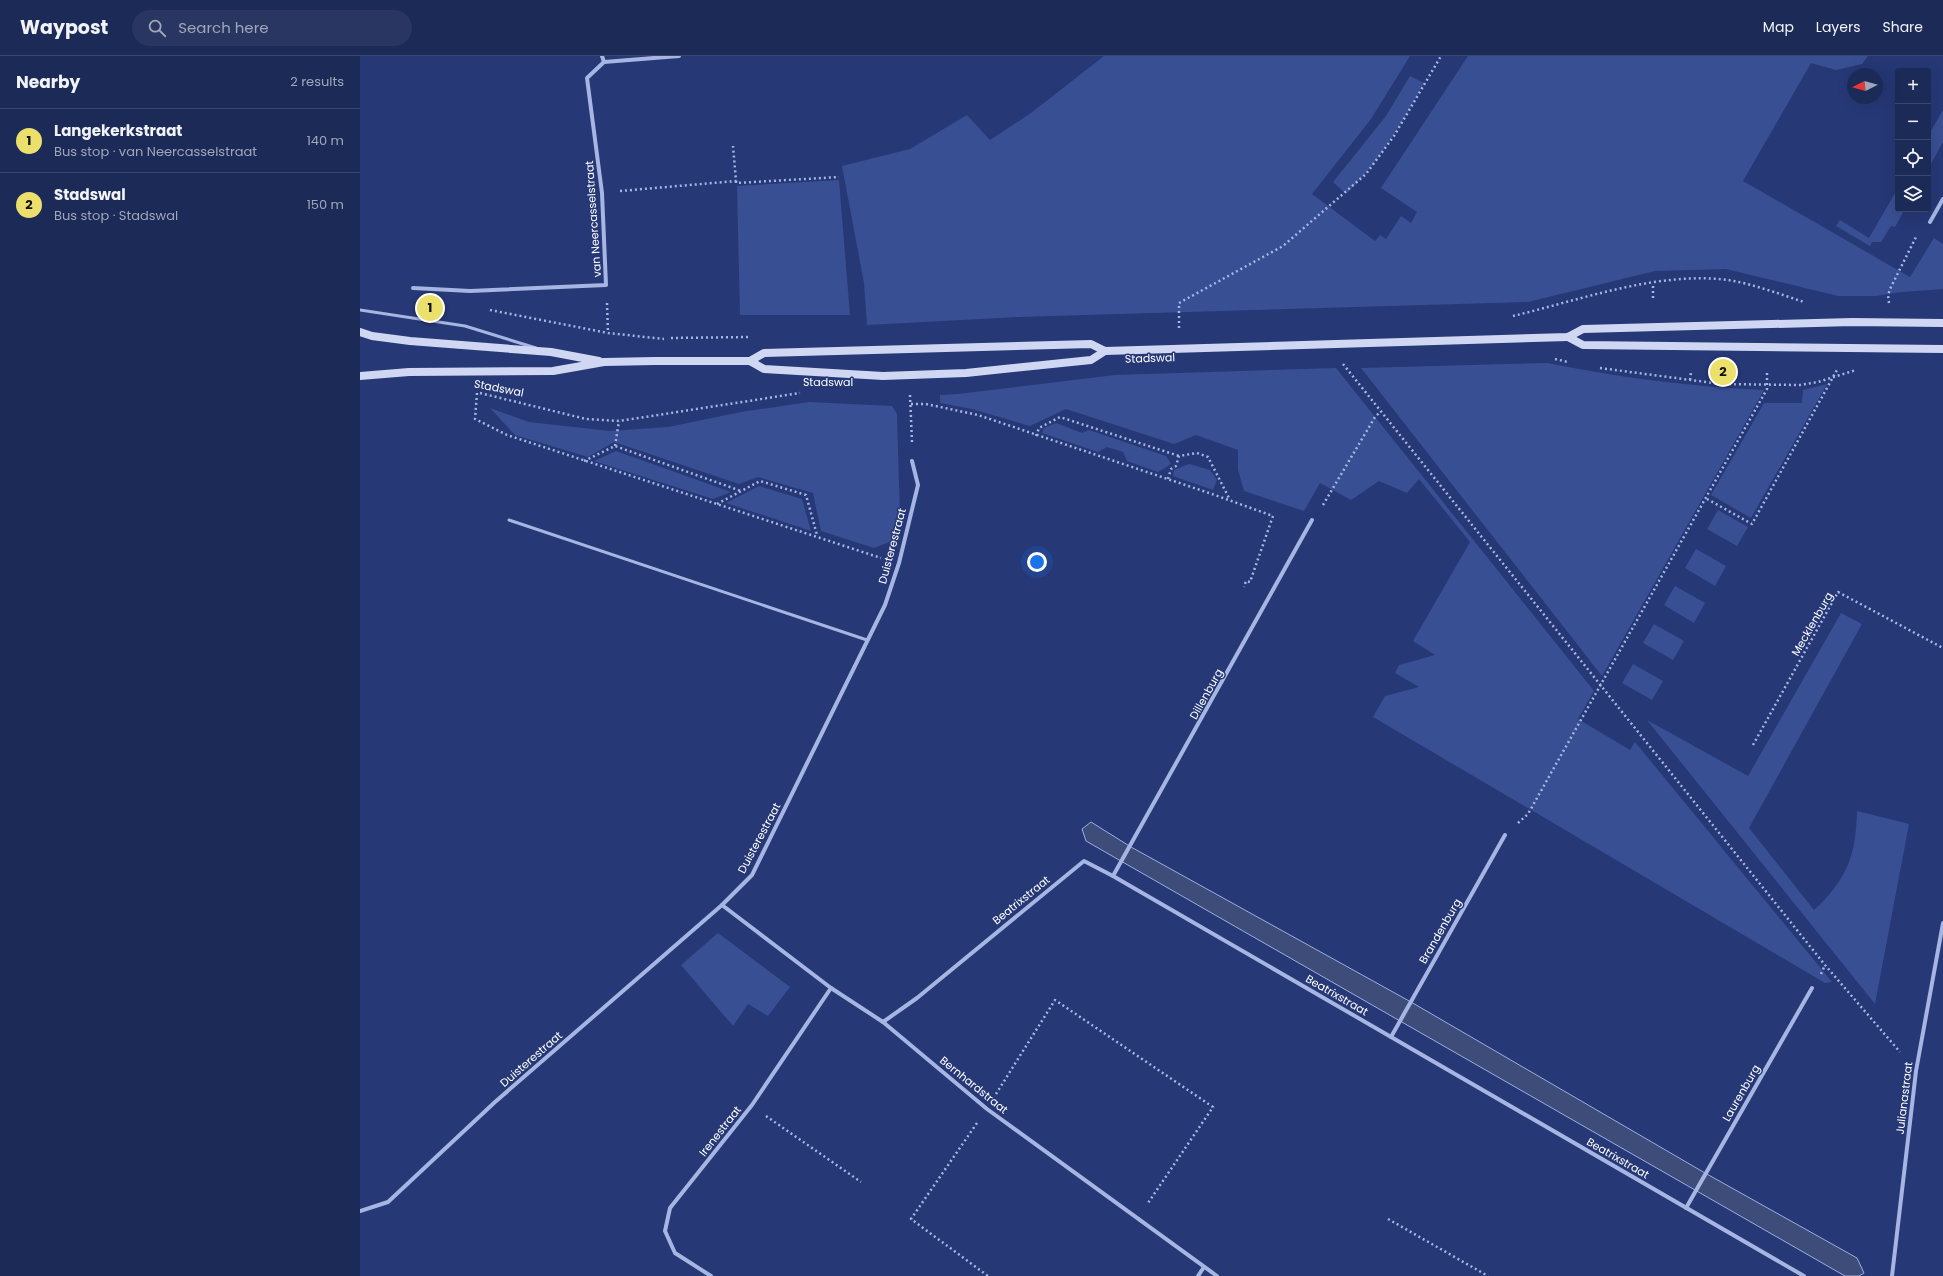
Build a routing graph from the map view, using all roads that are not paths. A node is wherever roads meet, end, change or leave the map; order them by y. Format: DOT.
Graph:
graph roads {
  1 [pos="602,56"];
  2 [pos="679,56"];
  3 [pos="604,62"];
  4 [pos="1943,199"];
  5 [pos="1930,222"];
  6 [pos="412,288"];
  7 [pos="360,310"];
  8 [pos="1943,323"];
  9 [pos="360,332"];
  10 [pos="1568,337"];
  11 [pos="1943,349"];
  12 [pos="1105,351"];
  13 [pos="551,352"];
  14 [pos="604,362"];
  15 [pos="750,362"];
  16 [pos="360,376"];
  17 [pos="912,461"];
  18 [pos="509,520"];
  19 [pos="1312,520"];
  20 [pos="867,640"];
  21 [pos="1506,835"];
  22 [pos="1114,876"];
  23 [pos="722,905"];
  24 [pos="1943,923"];
  25 [pos="831,988"];
  26 [pos="1812,988"];
  27 [pos="883,1022"];
  28 [pos="1391,1037"];
  29 [pos="1686,1208"];
  30 [pos="360,1211"];
  31 [pos="1204,1267"];
  32 [pos="711,1276"];
  33 [pos="1198,1276"];
  34 [pos="1217,1276"];
  35 [pos="1804,1276"];
  36 [pos="1892,1276"];
  1 -- 3 [label="street"];
  2 -- 3 [label="street"];
  3 -- 6 [label="street, van Neercasselstraat"];
  4 -- 5 [label="street"];
  7 -- 13 [label="lane, Stadswal"];
  8 -- 10 [label="main road, Stadswal"];
  9 -- 13 [label="main road, Stadswal"];
  10 -- 11 [label="main road, Stadswal"];
  10 -- 12 [label="main road, Stadswal"];
  12 -- 15 [label="main road, Stadswal"];
  12 -- 15 [label="main road, Stadswal"];
  13 -- 14 [label="main road, Stadswal"];
  14 -- 15 [label="main road, Stadswal"];
  14 -- 16 [label="main road, Stadswal"];
  17 -- 20 [label="street, Duisterestraat"];
  18 -- 20 [label="lane"];
  19 -- 22 [label="street, Dillenburg"];
  20 -- 23 [label="street, Duisterestraat"];
  21 -- 28 [label="street, Brandenburg"];
  22 -- 27 [label="street, Beatrixstraat"];
  22 -- 28 [label="street, Beatrixstraat"];
  23 -- 25 [label="street, Bernhardstraat"];
  23 -- 30 [label="street, Duisterestraat"];
  24 -- 36 [label="street, Julianastraat"];
  25 -- 27 [label="street, Bernhardstraat"];
  25 -- 32 [label="street, Irenestraat"];
  26 -- 29 [label="street, Laurenburg"];
  27 -- 31 [label="street, Bernhardstraat"];
  28 -- 29 [label="street, Beatrixstraat"];
  29 -- 35 [label="street, Beatrixstraat"];
  31 -- 33 [label="street"];
  31 -- 34 [label="street, Bernhardstraat"];
}
